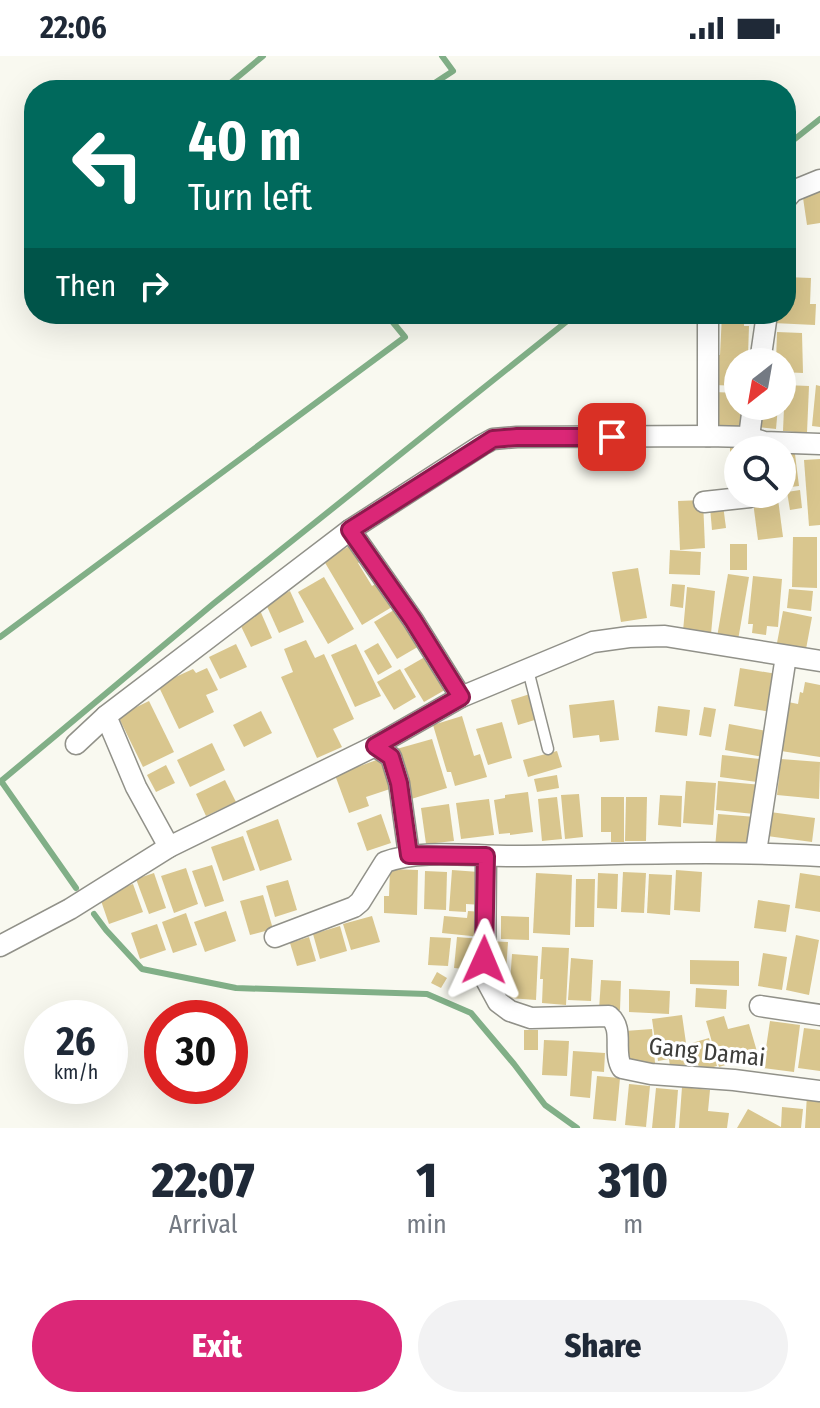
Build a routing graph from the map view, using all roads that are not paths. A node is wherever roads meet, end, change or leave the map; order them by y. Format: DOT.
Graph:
graph roads {
  1 [pos="820,180"];
  2 [pos="796,190"];
  3 [pos="708,324"];
  4 [pos="766,324"];
  5 [pos="762,348"];
  6 [pos="708,436"];
  7 [pos="724,438"];
  8 [pos="796,444"];
  9 [pos="820,444"];
  10 [pos="724,500"];
  11 [pos="704,502"];
  12 [pos="350,530"];
  13 [pos="786,656"];
  14 [pos="820,661"];
  15 [pos="528,670"];
  16 [pos="461,697"];
  17 [pos="106,716"];
  18 [pos="76,744"];
  19 [pos="375,746"];
  20 [pos="548,749"];
  21 [pos="169,847"];
  22 [pos="756,852"];
  23 [pos="409,855"];
  24 [pos="486,856"];
  25 [pos="820,856"];
  26 [pos="275,937"];
  27 [pos="0,946"];
  28 [pos="760,1006"];
  29 [pos="820,1015"];
  30 [pos="820,1091"];
  1 -- 2 [label="street"];
  3 -- 6 [label="street"];
  4 -- 5 [label="street"];
  6 -- 7 [label="street"];
  6 -- 12 [label="street"];
  8 -- 9 [label="street"];
  10 -- 11 [label="street"];
  12 -- 16 [label="street"];
  12 -- 17 [label="street"];
  13 -- 14 [label="street"];
  13 -- 15 [label="street"];
  13 -- 22 [label="street"];
  15 -- 16 [label="street"];
  15 -- 20 [label="lane"];
  16 -- 19 [label="street"];
  17 -- 18 [label="street"];
  17 -- 21 [label="street"];
  19 -- 21 [label="street"];
  19 -- 23 [label="street"];
  21 -- 27 [label="street"];
  22 -- 24 [label="street"];
  22 -- 25 [label="street"];
  23 -- 24 [label="street"];
  23 -- 26 [label="street"];
  24 -- 30 [label="street, Gang Damai"];
  28 -- 29 [label="street"];
}
